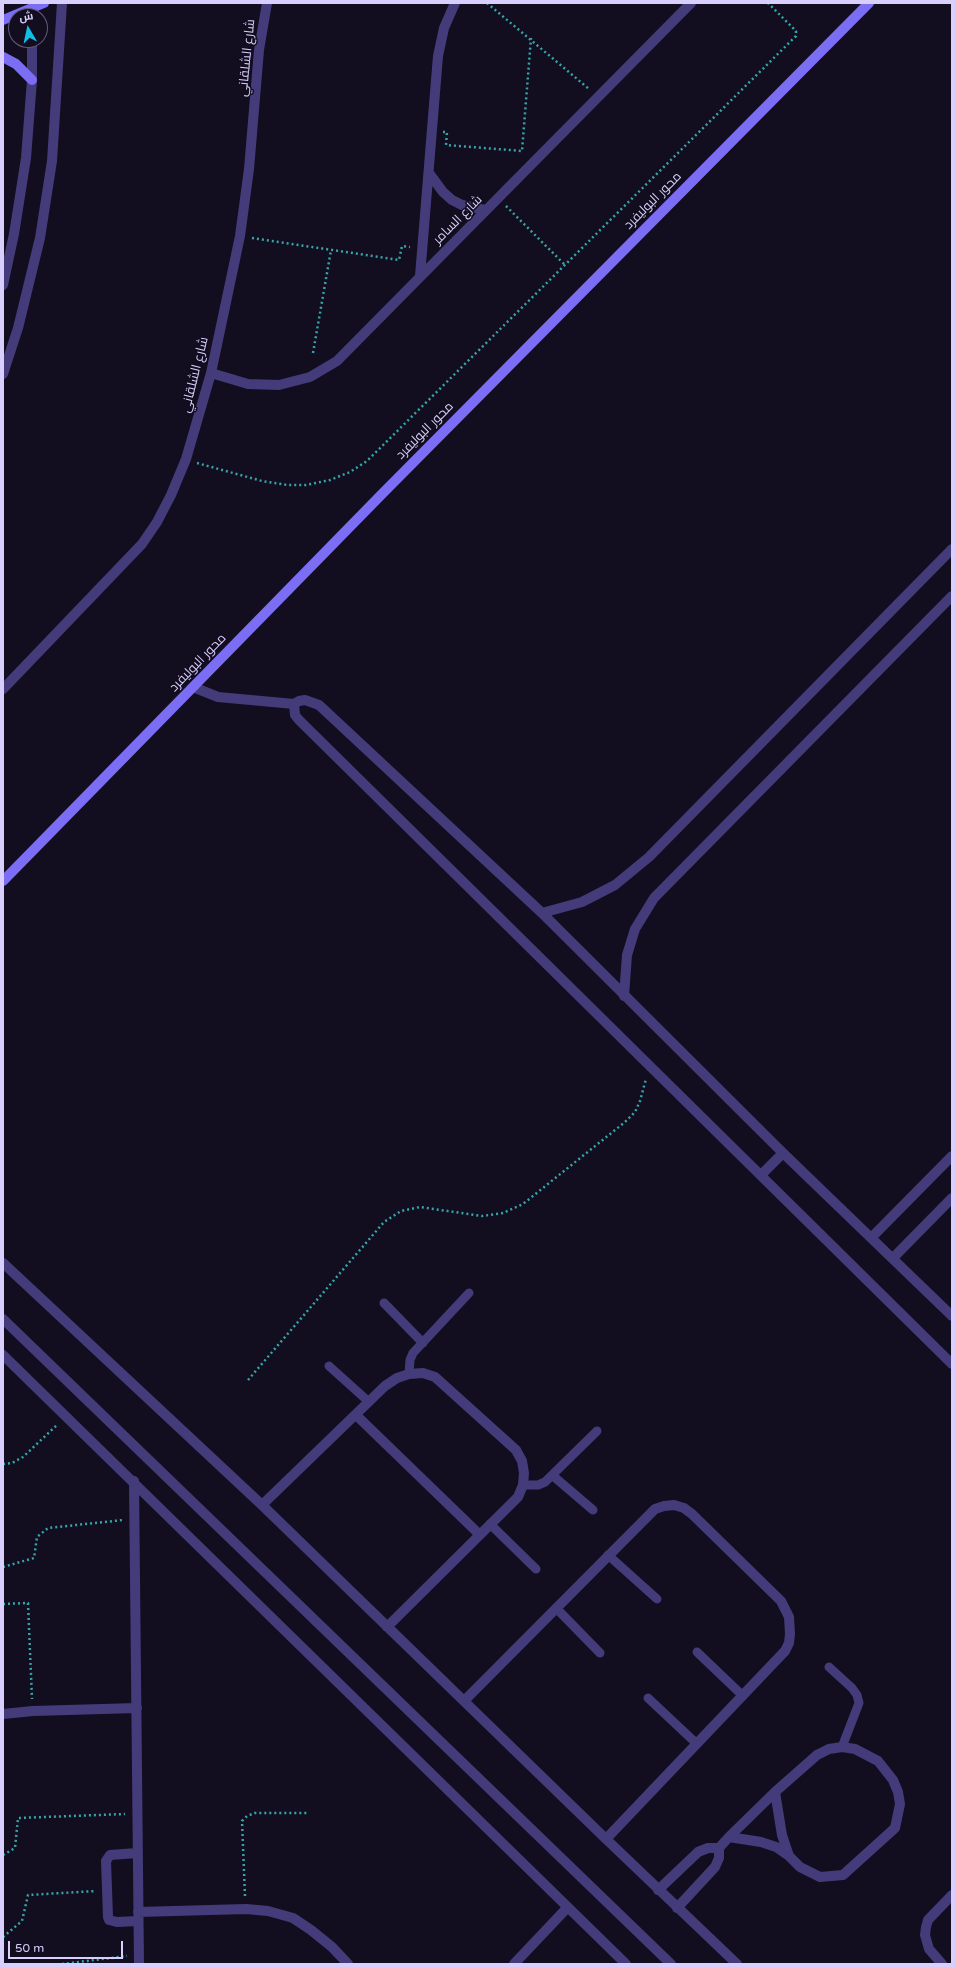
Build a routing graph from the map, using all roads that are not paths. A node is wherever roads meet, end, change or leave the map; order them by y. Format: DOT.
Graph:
graph roads {
  1 [pos="44,3"];
  2 [pos="62,3"];
  3 [pos="267,3"];
  4 [pos="455,3"];
  5 [pos="691,3"];
  6 [pos="869,3"];
  7 [pos="35,8"];
  8 [pos="32,48"];
  9 [pos="3,57"];
  10 [pos="32,80"];
  11 [pos="429,174"];
  12 [pos="486,210"];
  13 [pos="420,276"];
  14 [pos="3,285"];
  15 [pos="211,373"];
  16 [pos="3,374"];
  17 [pos="952,549"];
  18 [pos="952,596"];
  19 [pos="193,687"];
  20 [pos="3,689"];
  21 [pos="294,704"];
  22 [pos="3,881"];
  23 [pos="542,913"];
  24 [pos="624,996"];
  25 [pos="784,1153"];
  26 [pos="952,1156"];
  27 [pos="761,1175"];
  28 [pos="952,1198"];
  29 [pos="872,1237"];
  30 [pos="893,1258"];
  31 [pos="3,1263"];
  32 [pos="469,1293"];
  33 [pos="384,1303"];
  34 [pos="952,1316"];
  35 [pos="3,1319"];
  36 [pos="423,1343"];
  37 [pos="3,1354"];
  38 [pos="952,1364"];
  39 [pos="329,1366"];
  40 [pos="409,1374"];
  41 [pos="369,1402"];
  42 [pos="356,1415"];
  43 [pos="597,1431"];
  44 [pos="552,1475"];
  45 [pos="134,1481"];
  46 [pos="523,1485"];
  47 [pos="262,1505"];
  48 [pos="593,1510"];
  49 [pos="490,1524"];
  50 [pos="480,1535"];
  51 [pos="608,1555"];
  52 [pos="536,1569"];
  53 [pos="657,1600"];
  54 [pos="556,1608"];
  55 [pos="387,1627"];
  56 [pos="697,1652"];
  57 [pos="600,1653"];
  58 [pos="829,1667"];
  59 [pos="743,1696"];
  60 [pos="648,1698"];
  61 [pos="464,1701"];
  62 [pos="137,1708"];
  63 [pos="3,1714"];
  64 [pos="697,1744"];
  65 [pos="842,1747"];
  66 [pos="775,1792"];
  67 [pos="729,1837"];
  68 [pos="606,1839"];
  69 [pos="719,1848"];
  70 [pos="137,1853"];
  71 [pos="789,1856"];
  72 [pos="658,1890"];
  73 [pos="952,1895"];
  74 [pos="567,1908"];
  75 [pos="677,1908"];
  76 [pos="138,1917"];
  77 [pos="139,1959"];
  78 [pos="348,1964"];
  79 [pos="514,1964"];
  80 [pos="626,1964"];
  81 [pos="671,1964"];
  82 [pos="737,1964"];
  83 [pos="942,1964"];
  1 -- 7 [label="street"];
  2 -- 16 [label="street"];
  3 -- 15 [label="street, شارع الشلقاني"];
  4 -- 11 [label="street"];
  5 -- 12 [label="street, شارع السامر"];
  6 -- 19 [label="street, محور البوليفرد"];
  8 -- 10 [label="street"];
  9 -- 10 [label="street"];
  10 -- 14 [label="street"];
  11 -- 12 [label="street"];
  11 -- 13 [label="street"];
  12 -- 13 [label="street, شارع السامر"];
  13 -- 15 [label="street, شارع السامر"];
  15 -- 20 [label="street, شارع الشلقاني"];
  17 -- 23 [label="street"];
  18 -- 24 [label="street"];
  19 -- 21 [label="street"];
  19 -- 22 [label="street, محور البوليفرد"];
  21 -- 23 [label="street"];
  21 -- 27 [label="street"];
  23 -- 24 [label="street"];
  24 -- 25 [label="street"];
  25 -- 27 [label="street"];
  25 -- 29 [label="street"];
  26 -- 29 [label="street"];
  27 -- 38 [label="street"];
  28 -- 30 [label="street"];
  29 -- 30 [label="street"];
  30 -- 34 [label="street"];
  31 -- 47 [label="street"];
  32 -- 36 [label="lane"];
  33 -- 36 [label="lane"];
  35 -- 81 [label="street"];
  36 -- 40 [label="lane"];
  37 -- 45 [label="street"];
  39 -- 41 [label="lane"];
  40 -- 41 [label="street"];
  40 -- 46 [label="street"];
  41 -- 42 [label="street"];
  42 -- 47 [label="street"];
  42 -- 50 [label="street"];
  43 -- 44 [label="lane"];
  44 -- 46 [label="lane"];
  44 -- 48 [label="lane"];
  45 -- 62 [label="street"];
  45 -- 74 [label="street"];
  46 -- 49 [label="street"];
  47 -- 55 [label="street"];
  49 -- 50 [label="street"];
  49 -- 52 [label="lane"];
  50 -- 55 [label="street"];
  51 -- 53 [label="lane"];
  51 -- 54 [label="street"];
  51 -- 59 [label="street"];
  54 -- 57 [label="lane"];
  54 -- 61 [label="street"];
  55 -- 61 [label="street"];
  56 -- 59 [label="lane"];
  58 -- 65 [label="lane"];
  59 -- 64 [label="street"];
  60 -- 64 [label="lane"];
  61 -- 68 [label="street"];
  62 -- 63 [label="street"];
  62 -- 70 [label="street"];
  64 -- 68 [label="street"];
  65 -- 66 [label="street"];
  65 -- 71 [label="street"];
  66 -- 67 [label="street"];
  66 -- 71 [label="street"];
  67 -- 69 [label="street"];
  67 -- 71 [label="street"];
  68 -- 72 [label="street"];
  69 -- 72 [label="street"];
  69 -- 75 [label="street"];
  70 -- 76 [label="street"];
  70 -- 76 [label="street"];
  72 -- 75 [label="street"];
  73 -- 83 [label="street"];
  74 -- 79 [label="street"];
  74 -- 80 [label="street"];
  75 -- 82 [label="street"];
  76 -- 77 [label="street"];
  76 -- 78 [label="street"];
}
